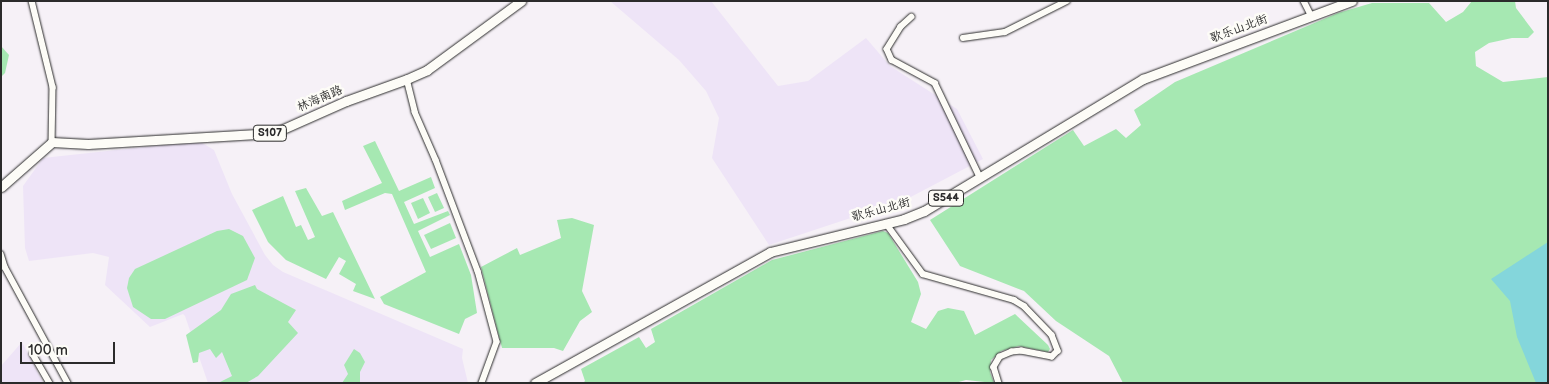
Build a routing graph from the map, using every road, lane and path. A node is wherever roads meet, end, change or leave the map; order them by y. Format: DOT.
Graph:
graph roads {
  1 [pos="32,1"];
  2 [pos="521,1"];
  3 [pos="1067,1"];
  4 [pos="1304,1"];
  5 [pos="1352,1"];
  6 [pos="1311,15"];
  7 [pos="912,17"];
  8 [pos="963,38"];
  9 [pos="407,80"];
  10 [pos="52,142"];
  11 [pos="980,177"];
  12 [pos="1,187"];
  13 [pos="886,223"];
  14 [pos="1,254"];
  15 [pos="33,354"];
  16 [pos="50,383"];
  17 [pos="68,383"];
  18 [pos="482,383"];
  19 [pos="535,383"];
  20 [pos="999,383"];
  1 -- 10 [label="street"];
  2 -- 9 [label="main road, 林海南路 / S107"];
  3 -- 8 [label="street"];
  4 -- 6 [label="street"];
  5 -- 6 [label="main road, 歌乐山北街 / S544"];
  6 -- 11 [label="main road, 歌乐山北街 / S544"];
  7 -- 11 [label="street"];
  9 -- 10 [label="main road, 林海南路 / S107"];
  9 -- 18 [label="street"];
  10 -- 12 [label="main road"];
  11 -- 13 [label="main road, 歌乐山北街 / S544"];
  13 -- 19 [label="main road, 歌乐山北街 / S544"];
  13 -- 20 [label="street"];
  14 -- 17 [label="street"];
  15 -- 16 [label="street"];
}
